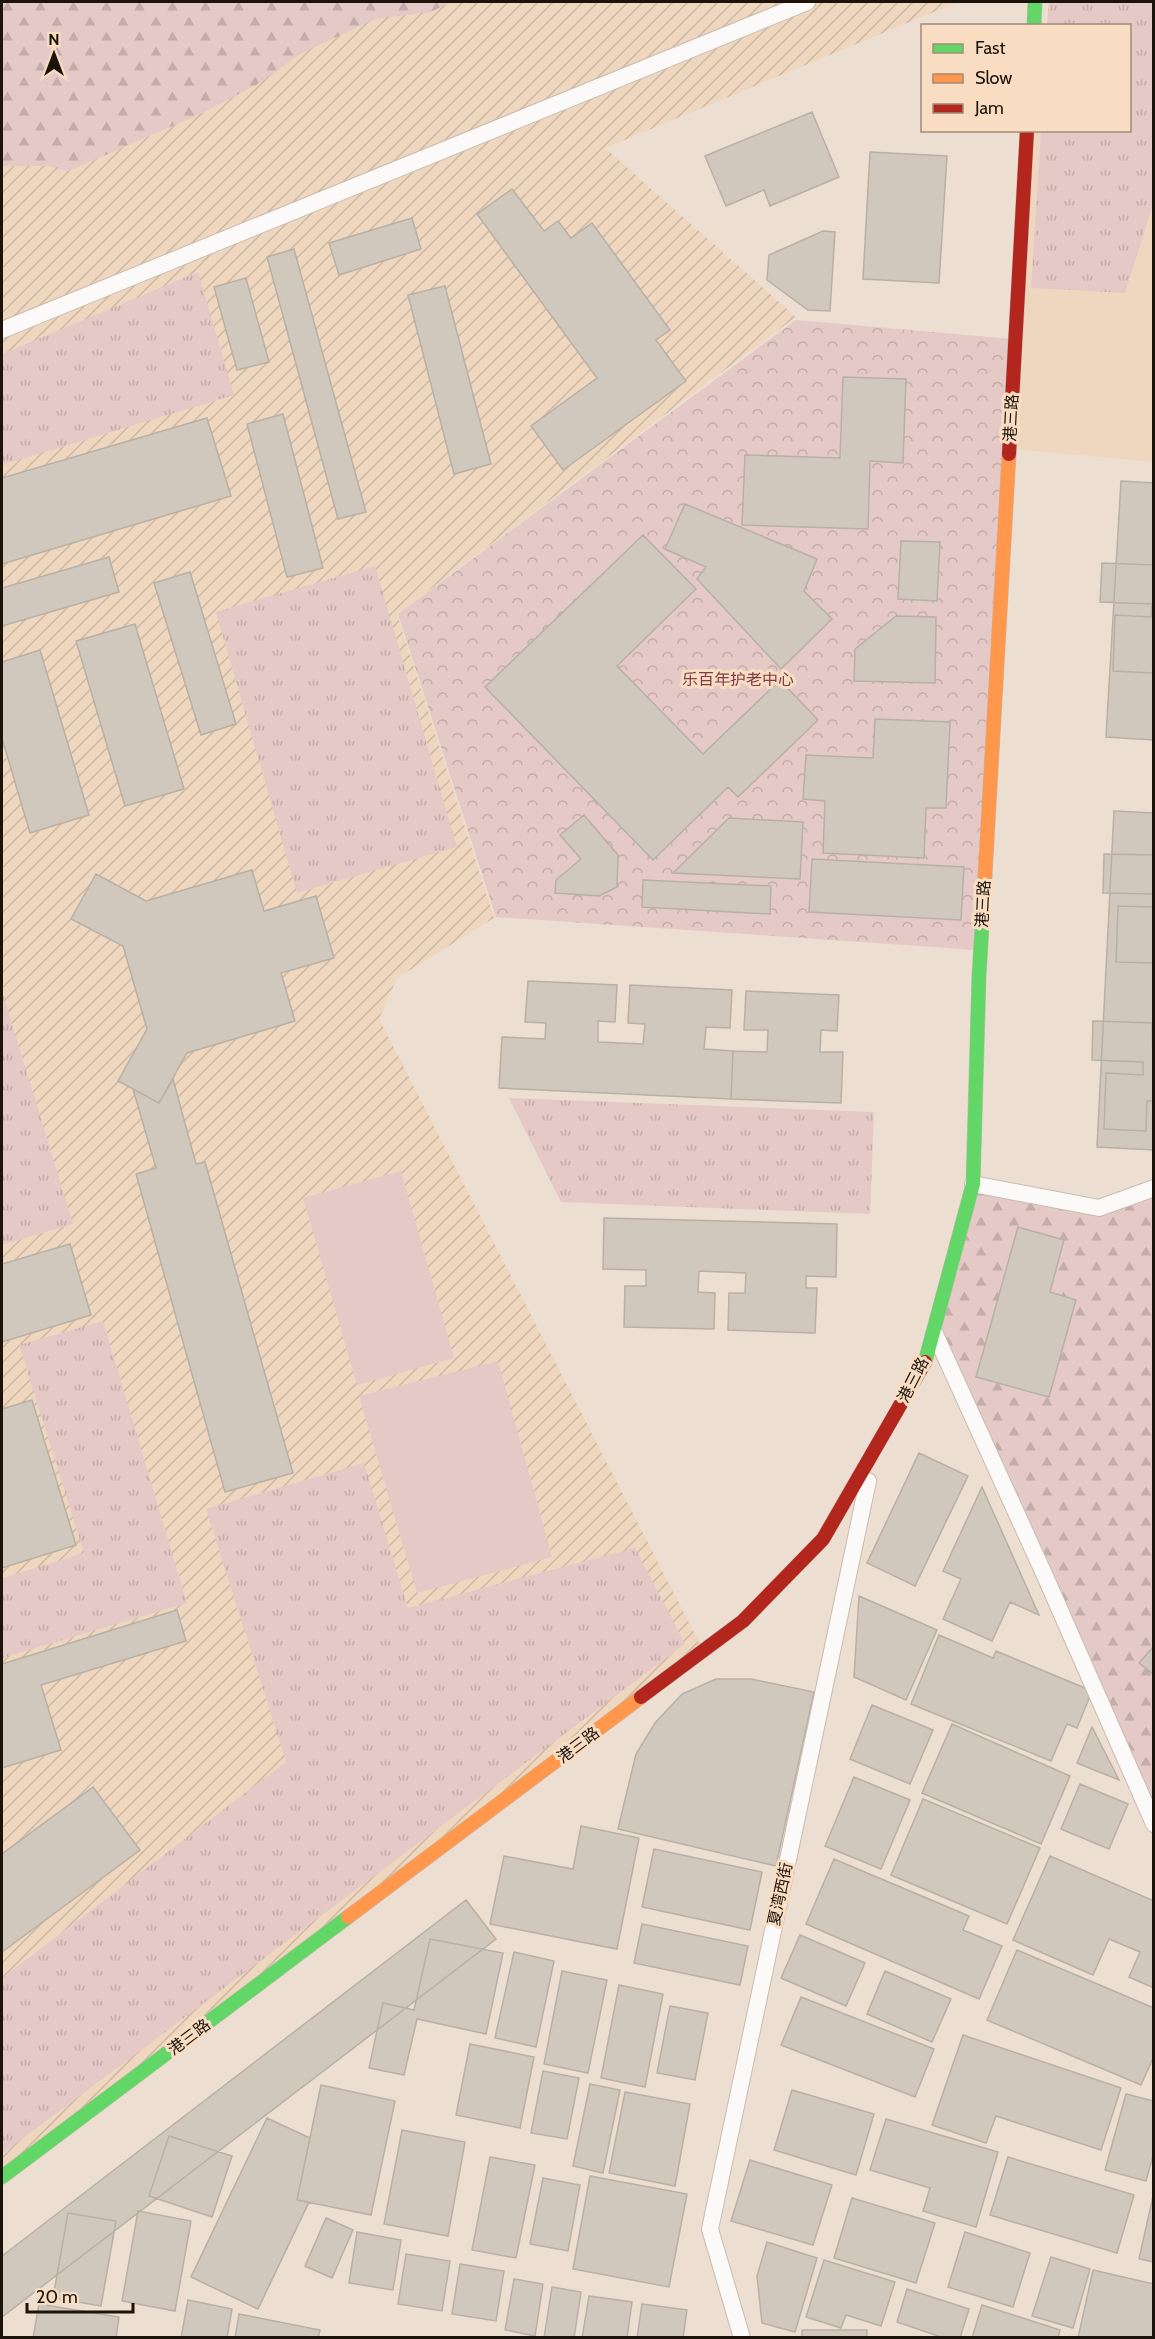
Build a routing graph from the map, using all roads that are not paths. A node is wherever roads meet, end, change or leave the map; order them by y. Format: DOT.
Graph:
graph roads {
  1 [pos="807,2"];
  2 [pos="1035,2"];
  3 [pos="1034,24"];
  4 [pos="1028,132"];
  5 [pos="2,330"];
  6 [pos="973,1184"];
  7 [pos="1154,1188"];
  8 [pos="933,1330"];
  9 [pos="874,1449"];
  10 [pos="1154,1824"];
  11 [pos="2,2177"];
  12 [pos="742,2337"];
  1 -- 5 [label="lane"];
  2 -- 3 [label="main road"];
  4 -- 6 [label="main road, 港三路"];
  6 -- 7 [label="lane"];
  6 -- 8 [label="main road, 港三路"];
  8 -- 9 [label="main road, 港三路"];
  8 -- 10 [label="lane"];
  9 -- 11 [label="main road, 港三路"];
  9 -- 12 [label="lane, 夏湾西街"];
}
